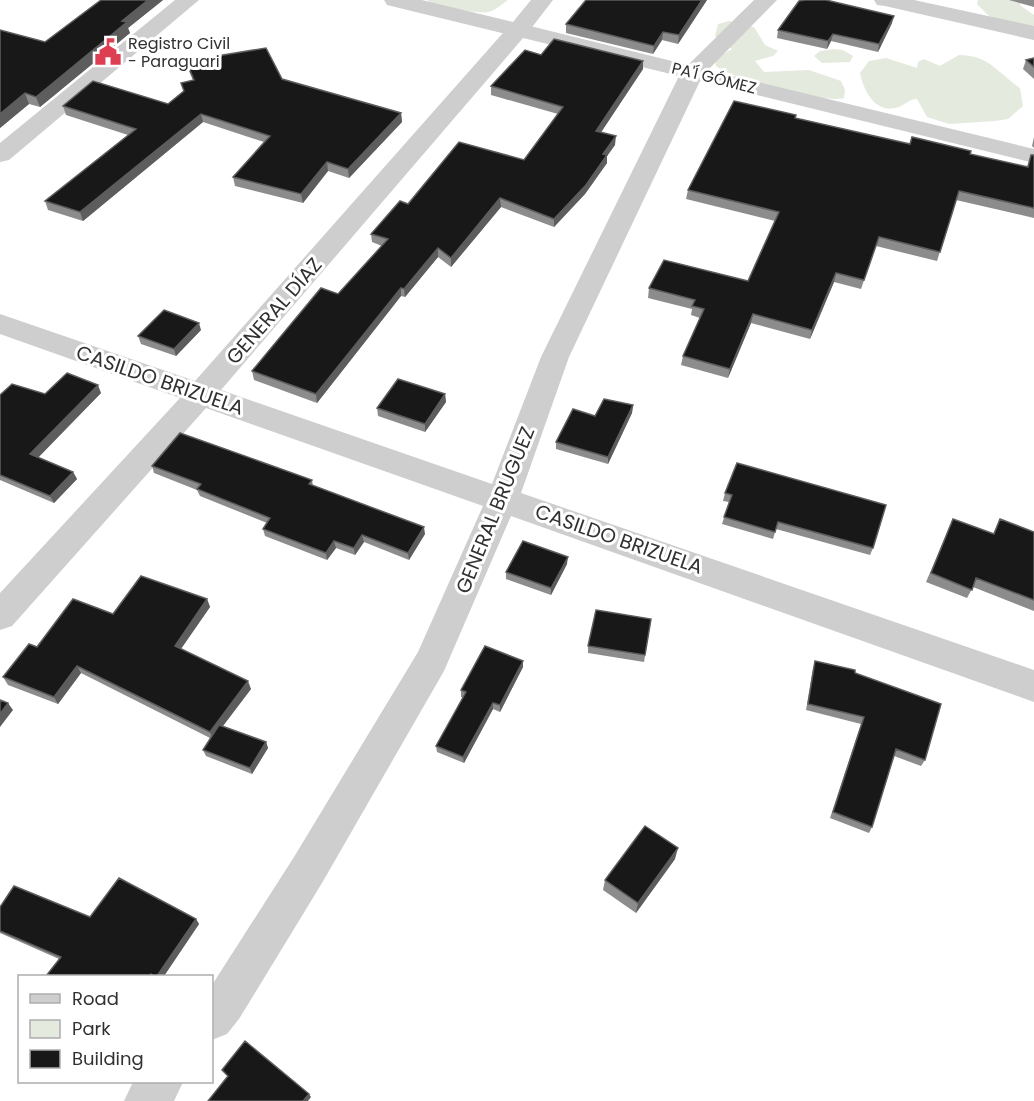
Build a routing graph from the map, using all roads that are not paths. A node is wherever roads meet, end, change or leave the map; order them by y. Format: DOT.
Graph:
graph roads {
  1 [pos="188,0"];
  2 [pos="395,0"];
  3 [pos="542,0"];
  4 [pos="766,0"];
  5 [pos="885,0"];
  6 [pos="518,30"];
  7 [pos="1034,33"];
  8 [pos="692,73"];
  9 [pos="0,155"];
  10 [pos="1034,156"];
  11 [pos="0,324"];
  12 [pos="201,394"];
  13 [pos="503,498"];
  14 [pos="0,616"];
  15 [pos="1034,686"];
  16 [pos="213,1018"];
  17 [pos="161,1083"];
  18 [pos="146,1101"];
  1 -- 9 [label="street"];
  2 -- 6 [label="street, PA'Í GÓMEZ"];
  3 -- 6 [label="street, GENERAL DÍAZ"];
  4 -- 8 [label="street, GENERAL BRUGUEZ"];
  5 -- 7 [label="street"];
  6 -- 8 [label="street, PA'Í GÓMEZ"];
  6 -- 12 [label="street, GENERAL DÍAZ"];
  8 -- 10 [label="street, PA'Í GÓMEZ"];
  8 -- 13 [label="street, GENERAL BRUGUEZ"];
  11 -- 12 [label="street, CASILDO BRIZUELA"];
  12 -- 13 [label="street, CASILDO BRIZUELA"];
  12 -- 14 [label="street, GENERAL DÍAZ"];
  13 -- 15 [label="street, CASILDO BRIZUELA"];
  13 -- 16 [label="street, GENERAL BRUGUEZ"];
  17 -- 18 [label="street"];
}
